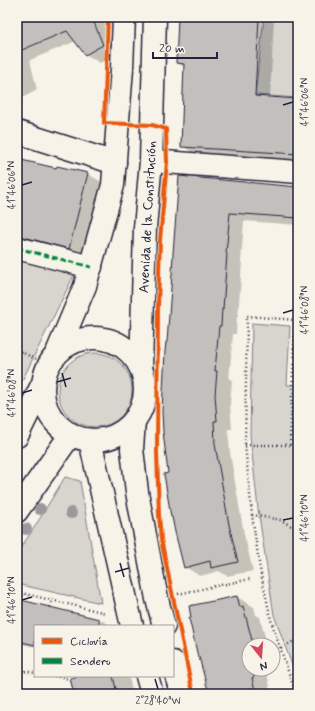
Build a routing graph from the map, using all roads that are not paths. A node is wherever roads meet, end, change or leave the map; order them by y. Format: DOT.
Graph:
graph roads {
  1 [pos="124,17"];
  2 [pos="155,17"];
  3 [pos="17,132"];
  4 [pos="151,160"];
  5 [pos="115,163"];
  6 [pos="298,172"];
  7 [pos="17,248"];
  8 [pos="91,267"];
  9 [pos="56,355"];
  10 [pos="141,368"];
  11 [pos="44,382"];
  12 [pos="134,421"];
  13 [pos="17,436"];
  14 [pos="81,437"];
  15 [pos="17,511"];
  16 [pos="131,622"];
  17 [pos="164,625"];
  18 [pos="174,666"];
  19 [pos="147,677"];
  20 [pos="152,694"];
  21 [pos="182,694"];
  1 -- 5 [label="street"];
  2 -- 4 [label="street, Avenida de la Constitución"];
  3 -- 5 [label="street"];
  4 -- 6 [label="street"];
  4 -- 10 [label="street, Avenida de la Constitución"];
  5 -- 8 [label="street"];
  7 -- 8 [label="street"];
  8 -- 9 [label="street"];
  9 -- 10 [label="street"];
  9 -- 11 [label="street"];
  10 -- 12 [label="street"];
  11 -- 13 [label="street"];
  11 -- 14 [label="street"];
  12 -- 14 [label="street"];
  12 -- 17 [label="street"];
  14 -- 15 [label="street"];
  14 -- 16 [label="street"];
  18 -- 21 [label="street"];
  19 -- 20 [label="street"];
}
